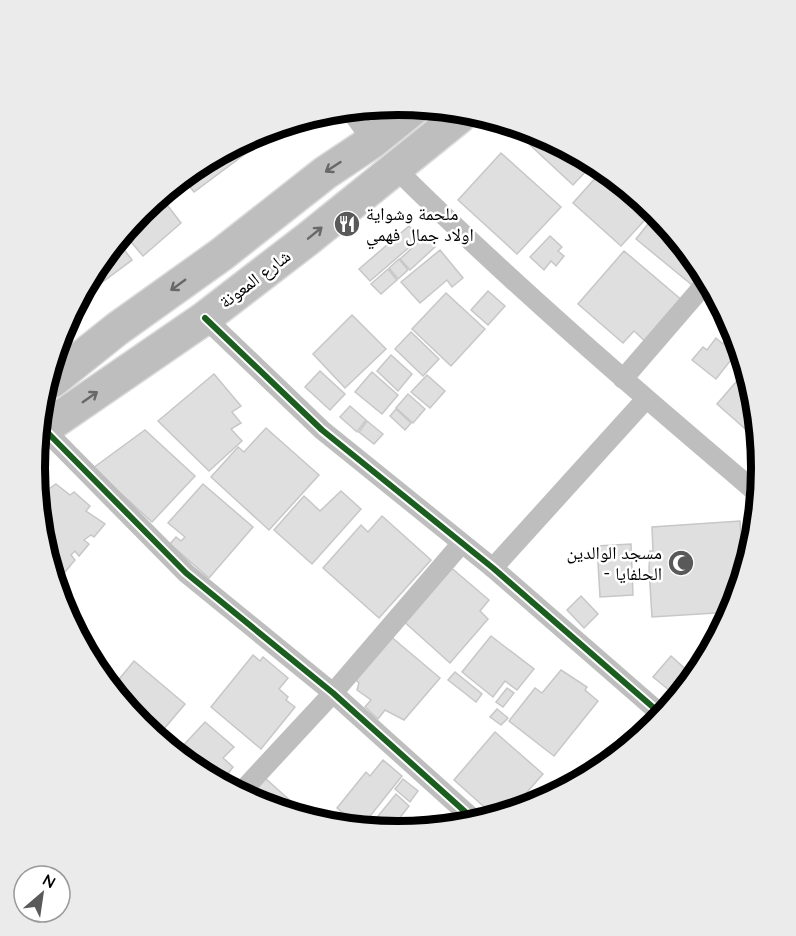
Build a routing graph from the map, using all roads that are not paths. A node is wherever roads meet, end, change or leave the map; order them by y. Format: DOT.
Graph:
graph roads {
  1 [pos="405,115"];
  2 [pos="356,118"];
  3 [pos="455,120"];
  4 [pos="373,141"];
  5 [pos="395,168"];
  6 [pos="702,289"];
  7 [pos="205,318"];
  8 [pos="57,377"];
  9 [pos="623,379"];
  10 [pos="646,399"];
  11 [pos="48,427"];
  12 [pos="47,434"];
  13 [pos="750,487"];
  14 [pos="461,543"];
  15 [pos="494,568"];
  16 [pos="333,693"];
  17 [pos="656,709"];
  18 [pos="246,787"];
  19 [pos="468,814"];
  1 -- 4 [label="highway"];
  2 -- 4 [label="street"];
  3 -- 5 [label="highway, شارع المعونة"];
  4 -- 8 [label="highway, one-way"];
  7 -- 5 [label="highway, شارع المعونة, one-way"];
  5 -- 9 [label="street"];
  6 -- 9 [label="street"];
  11 -- 7 [label="highway, شارع المعونة, one-way"];
  7 -- 14 [label="street"];
  9 -- 10 [label="street"];
  10 -- 13 [label="street"];
  10 -- 15 [label="street"];
  12 -- 16 [label="street"];
  14 -- 15 [label="street"];
  14 -- 16 [label="street"];
  15 -- 17 [label="street"];
  16 -- 18 [label="street"];
  16 -- 19 [label="street"];
}
